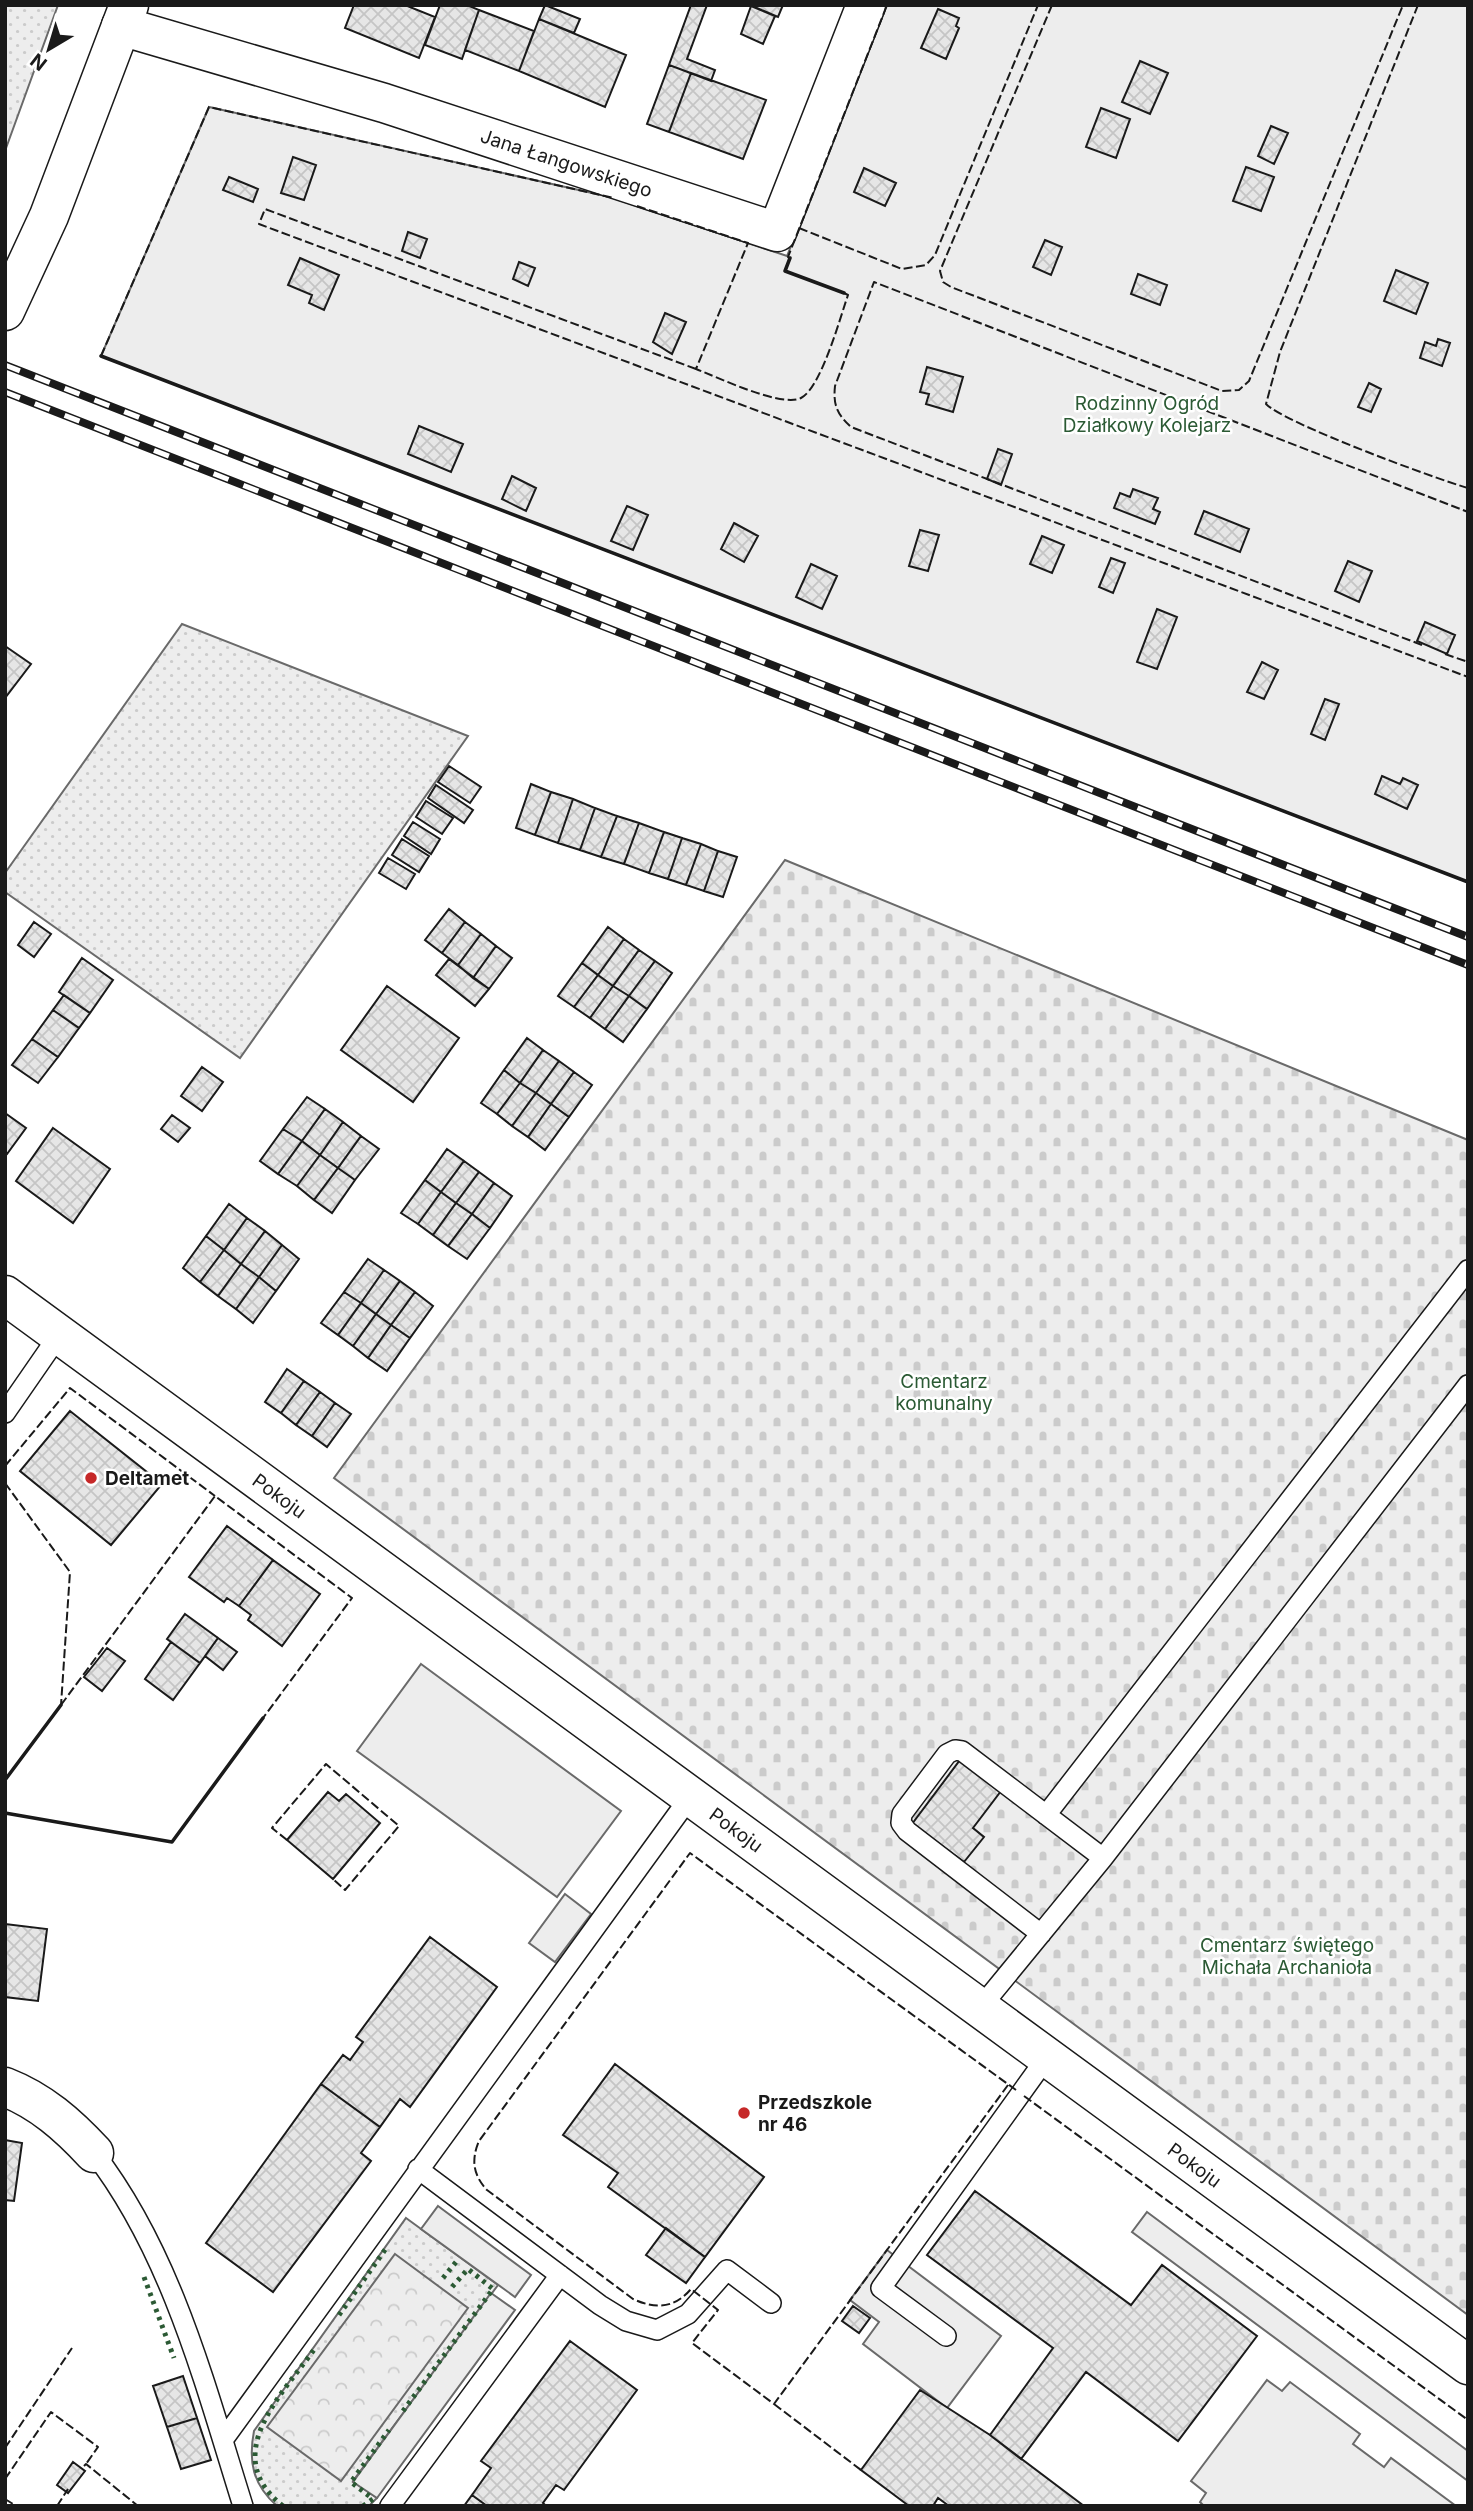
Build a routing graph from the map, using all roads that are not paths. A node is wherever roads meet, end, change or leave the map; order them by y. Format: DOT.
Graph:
graph roads {
  1 [pos="866,5"];
  2 [pos="125,15"];
  3 [pos="5,311"];
  4 [pos="1468,1270"];
  5 [pos="5,1295"];
  6 [pos="60,1335"];
  7 [pos="1468,1385"];
  8 [pos="5,1413"];
  9 [pos="690,1797"];
  10 [pos="1046,1815"];
  11 [pos="1103,1858"];
  12 [pos="1041,1934"];
  13 [pos="980,2008"];
  14 [pos="1047,2057"];
  15 [pos="5,2087"];
  16 [pos="94,2153"];
  17 [pos="418,2169"];
  18 [pos="560,2275"];
  19 [pos="771,2303"];
  20 [pos="946,2336"];
  21 [pos="1468,2365"];
  22 [pos="223,2440"];
  23 [pos="244,2501"];
  24 [pos="390,2506"];
  1 -- 2 [label="street, Jana Łangowskiego"];
  2 -- 3 [label="street"];
  4 -- 10 [label="lane"];
  5 -- 6 [label="street, Pokoju"];
  6 -- 8 [label="lane"];
  6 -- 9 [label="street, Pokoju"];
  7 -- 11 [label="lane"];
  9 -- 13 [label="street, Pokoju"];
  9 -- 17 [label="lane"];
  10 -- 11 [label="lane"];
  10 -- 12 [label="lane"];
  11 -- 12 [label="lane"];
  12 -- 13 [label="lane"];
  13 -- 14 [label="street, Pokoju"];
  14 -- 20 [label="lane"];
  14 -- 21 [label="street, Pokoju"];
  15 -- 16 [label="street"];
  16 -- 22 [label="lane"];
  17 -- 18 [label="lane"];
  17 -- 22 [label="lane"];
  18 -- 19 [label="lane"];
  18 -- 24 [label="lane"];
  22 -- 23 [label="lane"];
}
